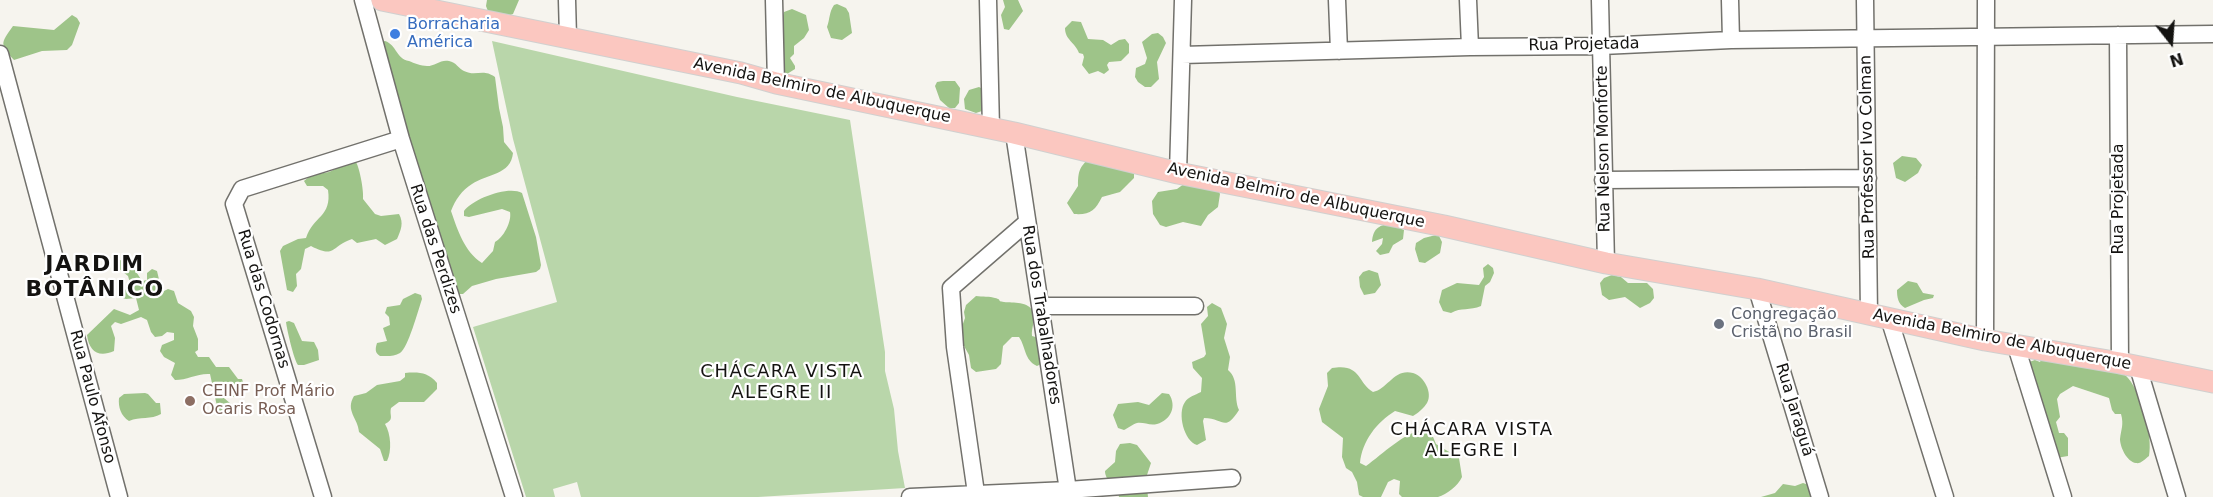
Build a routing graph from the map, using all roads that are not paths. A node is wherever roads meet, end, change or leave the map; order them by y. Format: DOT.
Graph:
graph roads {
  1 [pos="363,0"];
  2 [pos="382,0"];
  3 [pos="567,0"];
  4 [pos="774,0"];
  5 [pos="988,0"];
  6 [pos="1183,0"];
  7 [pos="1337,0"];
  8 [pos="1468,0"];
  9 [pos="1600,0"];
  10 [pos="1730,0"];
  11 [pos="1865,0"];
  12 [pos="1986,0"];
  13 [pos="2213,34"];
  14 [pos="2118,35"];
  15 [pos="568,37"];
  16 [pos="1986,37"];
  17 [pos="1866,39"];
  18 [pos="1731,40"];
  19 [pos="1602,46"];
  20 [pos="1470,47"];
  21 [pos="1339,51"];
  22 [pos="0,54"];
  23 [pos="1182,55"];
  24 [pos="776,83"];
  25 [pos="991,128"];
  26 [pos="1014,133"];
  27 [pos="400,139"];
  28 [pos="1178,173"];
  29 [pos="1868,178"];
  30 [pos="1603,180"];
  31 [pos="1026,223"];
  32 [pos="1605,263"];
  33 [pos="1757,289"];
  34 [pos="1040,306"];
  35 [pos="1195,306"];
  36 [pos="1879,316"];
  37 [pos="1985,339"];
  38 [pos="2016,346"];
  39 [pos="2129,365"];
  40 [pos="2213,382"];
  41 [pos="1232,478"];
  42 [pos="975,493"];
  43 [pos="1068,493"];
  44 [pos="119,497"];
  45 [pos="323,497"];
  46 [pos="514,497"];
  47 [pos="910,497"];
  48 [pos="1820,497"];
  49 [pos="1945,497"];
  50 [pos="2063,497"];
  51 [pos="2177,497"];
  1 -- 27 [label="street, Rua das Perdizes"];
  2 -- 15 [label="main road, Avenida Belmiro de Albuquerque"];
  3 -- 15 [label="street"];
  4 -- 24 [label="street"];
  5 -- 25 [label="street"];
  6 -- 23 [label="street"];
  7 -- 21 [label="street"];
  8 -- 20 [label="street"];
  9 -- 19 [label="street, Rua Nelson Monforte"];
  10 -- 18 [label="street"];
  11 -- 17 [label="street, Rua Professor Ivo Colman"];
  12 -- 16 [label="street"];
  13 -- 14 [label="street, Rua Projetada"];
  14 -- 16 [label="street, Rua Projetada"];
  14 -- 39 [label="street, Rua Projetada"];
  15 -- 24 [label="main road, Avenida Belmiro de Albuquerque"];
  16 -- 17 [label="street, Rua Projetada"];
  16 -- 37 [label="street"];
  17 -- 18 [label="street, Rua Projetada"];
  17 -- 29 [label="street, Rua Professor Ivo Colman"];
  18 -- 19 [label="street, Rua Projetada"];
  19 -- 20 [label="street, Rua Projetada"];
  19 -- 30 [label="street, Rua Nelson Monforte"];
  20 -- 21 [label="street, Rua Projetada"];
  21 -- 23 [label="street, Rua Projetada"];
  22 -- 44 [label="street, Rua Paulo Afonso"];
  23 -- 28 [label="street"];
  24 -- 25 [label="main road, Avenida Belmiro de Albuquerque"];
  25 -- 26 [label="main road, Avenida Belmiro de Albuquerque"];
  26 -- 28 [label="main road, Avenida Belmiro de Albuquerque"];
  26 -- 31 [label="street, Rua dos Trabalhadores"];
  27 -- 45 [label="street, Rua das Codornas"];
  27 -- 46 [label="street, Rua das Perdizes"];
  28 -- 32 [label="main road, Avenida Belmiro de Albuquerque"];
  29 -- 30 [label="street"];
  29 -- 36 [label="street, Rua Professor Ivo Colman"];
  30 -- 32 [label="street, Rua Nelson Monforte"];
  31 -- 34 [label="street, Rua dos Trabalhadores"];
  31 -- 42 [label="street"];
  32 -- 33 [label="main road, Avenida Belmiro de Albuquerque"];
  33 -- 36 [label="main road, Avenida Belmiro de Albuquerque"];
  33 -- 48 [label="street, Rua Jaraguá"];
  34 -- 35 [label="street"];
  34 -- 43 [label="street, Rua dos Trabalhadores"];
  36 -- 37 [label="main road, Avenida Belmiro de Albuquerque"];
  36 -- 49 [label="street, Rua Professor Ivo Colman"];
  37 -- 38 [label="main road, Avenida Belmiro de Albuquerque"];
  38 -- 39 [label="main road, Avenida Belmiro de Albuquerque"];
  38 -- 50 [label="street"];
  39 -- 40 [label="main road, Avenida Belmiro de Albuquerque"];
  39 -- 51 [label="street, Rua Projetada"];
  41 -- 43 [label="street"];
  42 -- 43 [label="street"];
  42 -- 47 [label="street"];
}
